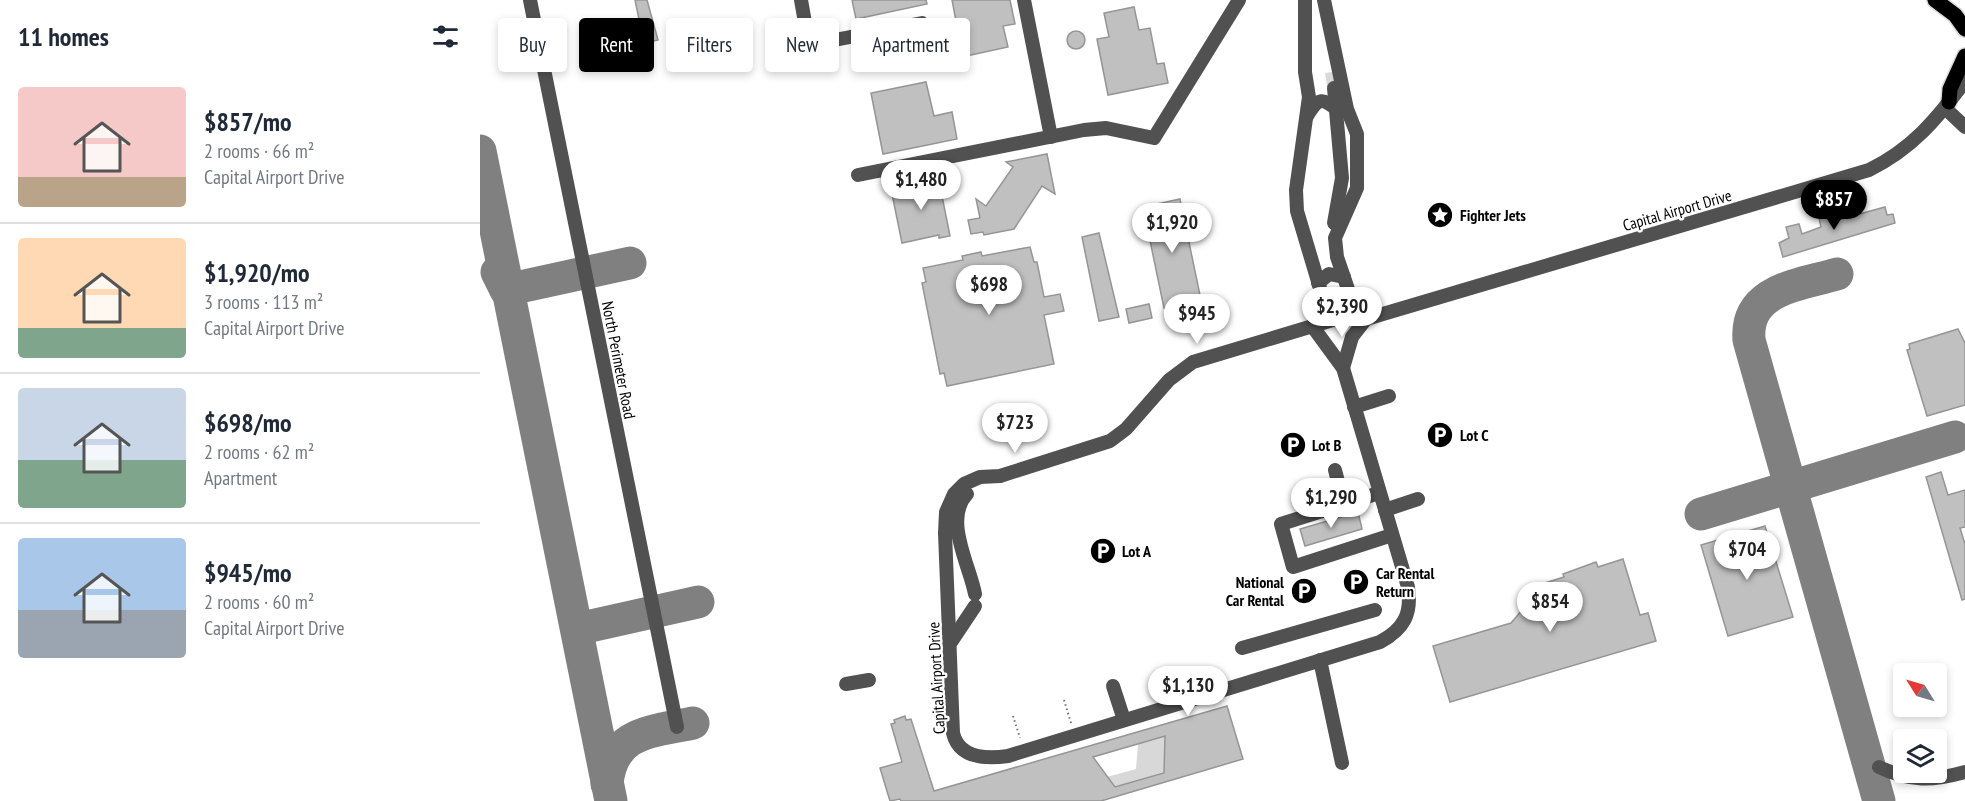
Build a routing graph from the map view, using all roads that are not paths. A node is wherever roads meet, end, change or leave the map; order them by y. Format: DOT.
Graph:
graph roads {
  1 [pos="530,0"];
  2 [pos="801,0"];
  3 [pos="1024,0"];
  4 [pos="1239,0"];
  5 [pos="1305,0"];
  6 [pos="1324,0"];
  7 [pos="1935,0"];
  8 [pos="1951,0"];
  9 [pos="1965,10"];
  10 [pos="804,18"];
  11 [pos="1965,28"];
  12 [pos="1332,46"];
  13 [pos="1965,56"];
  14 [pos="1965,81"];
  15 [pos="1965,93"];
  16 [pos="1947,105"];
  17 [pos="1342,110"];
  18 [pos="1307,117"];
  19 [pos="1965,127"];
  20 [pos="1051,137"];
  21 [pos="858,175"];
  22 [pos="1344,277"];
  23 [pos="1318,283"];
  24 [pos="1336,319"];
  25 [pos="1366,319"];
  26 [pos="1313,327"];
  27 [pos="1343,368"];
  28 [pos="1389,396"];
  29 [pos="1354,406"];
  30 [pos="1335,470"];
  31 [pos="1000,476"];
  32 [pos="1379,493"];
  33 [pos="1418,499"];
  34 [pos="1344,505"];
  35 [pos="1385,510"];
  36 [pos="1392,535"];
  37 [pos="1374,610"];
  38 [pos="951,642"];
  39 [pos="1242,648"];
  40 [pos="1320,660"];
  41 [pos="869,680"];
  42 [pos="846,684"];
  43 [pos="1113,686"];
  44 [pos="1124,720"];
  45 [pos="677,727"];
  46 [pos="1342,763"];
  47 [pos="1879,767"];
  48 [pos="1965,772"];
  1 -- 45 [label="street, North Perimeter Road"];
  2 -- 10 [label="street"];
  3 -- 20 [label="street"];
  4 -- 20 [label="street"];
  5 -- 18 [label="street"];
  6 -- 12 [label="street"];
  7 -- 11 [label="main road"];
  8 -- 9 [label="main road"];
  12 -- 17 [label="street"];
  12 -- 17 [label="street"];
  13 -- 16 [label="main road"];
  14 -- 16 [label="street, Capital Airport Drive"];
  15 -- 16 [label="main road"];
  16 -- 19 [label="street"];
  16 -- 25 [label="street, Capital Airport Drive"];
  17 -- 18 [label="street"];
  17 -- 22 [label="street"];
  18 -- 23 [label="street"];
  20 -- 21 [label="street"];
  22 -- 23 [label="street"];
  22 -- 24 [label="street"];
  23 -- 24 [label="street"];
  24 -- 25 [label="street, Capital Airport Drive"];
  24 -- 26 [label="street, Capital Airport Drive"];
  25 -- 27 [label="street"];
  26 -- 27 [label="street, Capital Airport Drive"];
  26 -- 31 [label="street, Capital Airport Drive"];
  27 -- 29 [label="street, Capital Airport Drive"];
  28 -- 29 [label="street"];
  29 -- 32 [label="street, Capital Airport Drive"];
  30 -- 34 [label="street"];
  31 -- 38 [label="street"];
  31 -- 38 [label="street, Capital Airport Drive"];
  32 -- 34 [label="street"];
  32 -- 35 [label="street, Capital Airport Drive"];
  33 -- 35 [label="street"];
  34 -- 36 [label="street"];
  35 -- 36 [label="street, Capital Airport Drive"];
  36 -- 40 [label="street, Capital Airport Drive"];
  37 -- 39 [label="street"];
  38 -- 44 [label="street, Capital Airport Drive"];
  40 -- 44 [label="street, Capital Airport Drive"];
  40 -- 46 [label="street"];
  41 -- 42 [label="street"];
  43 -- 44 [label="street"];
  47 -- 48 [label="street"];
}
